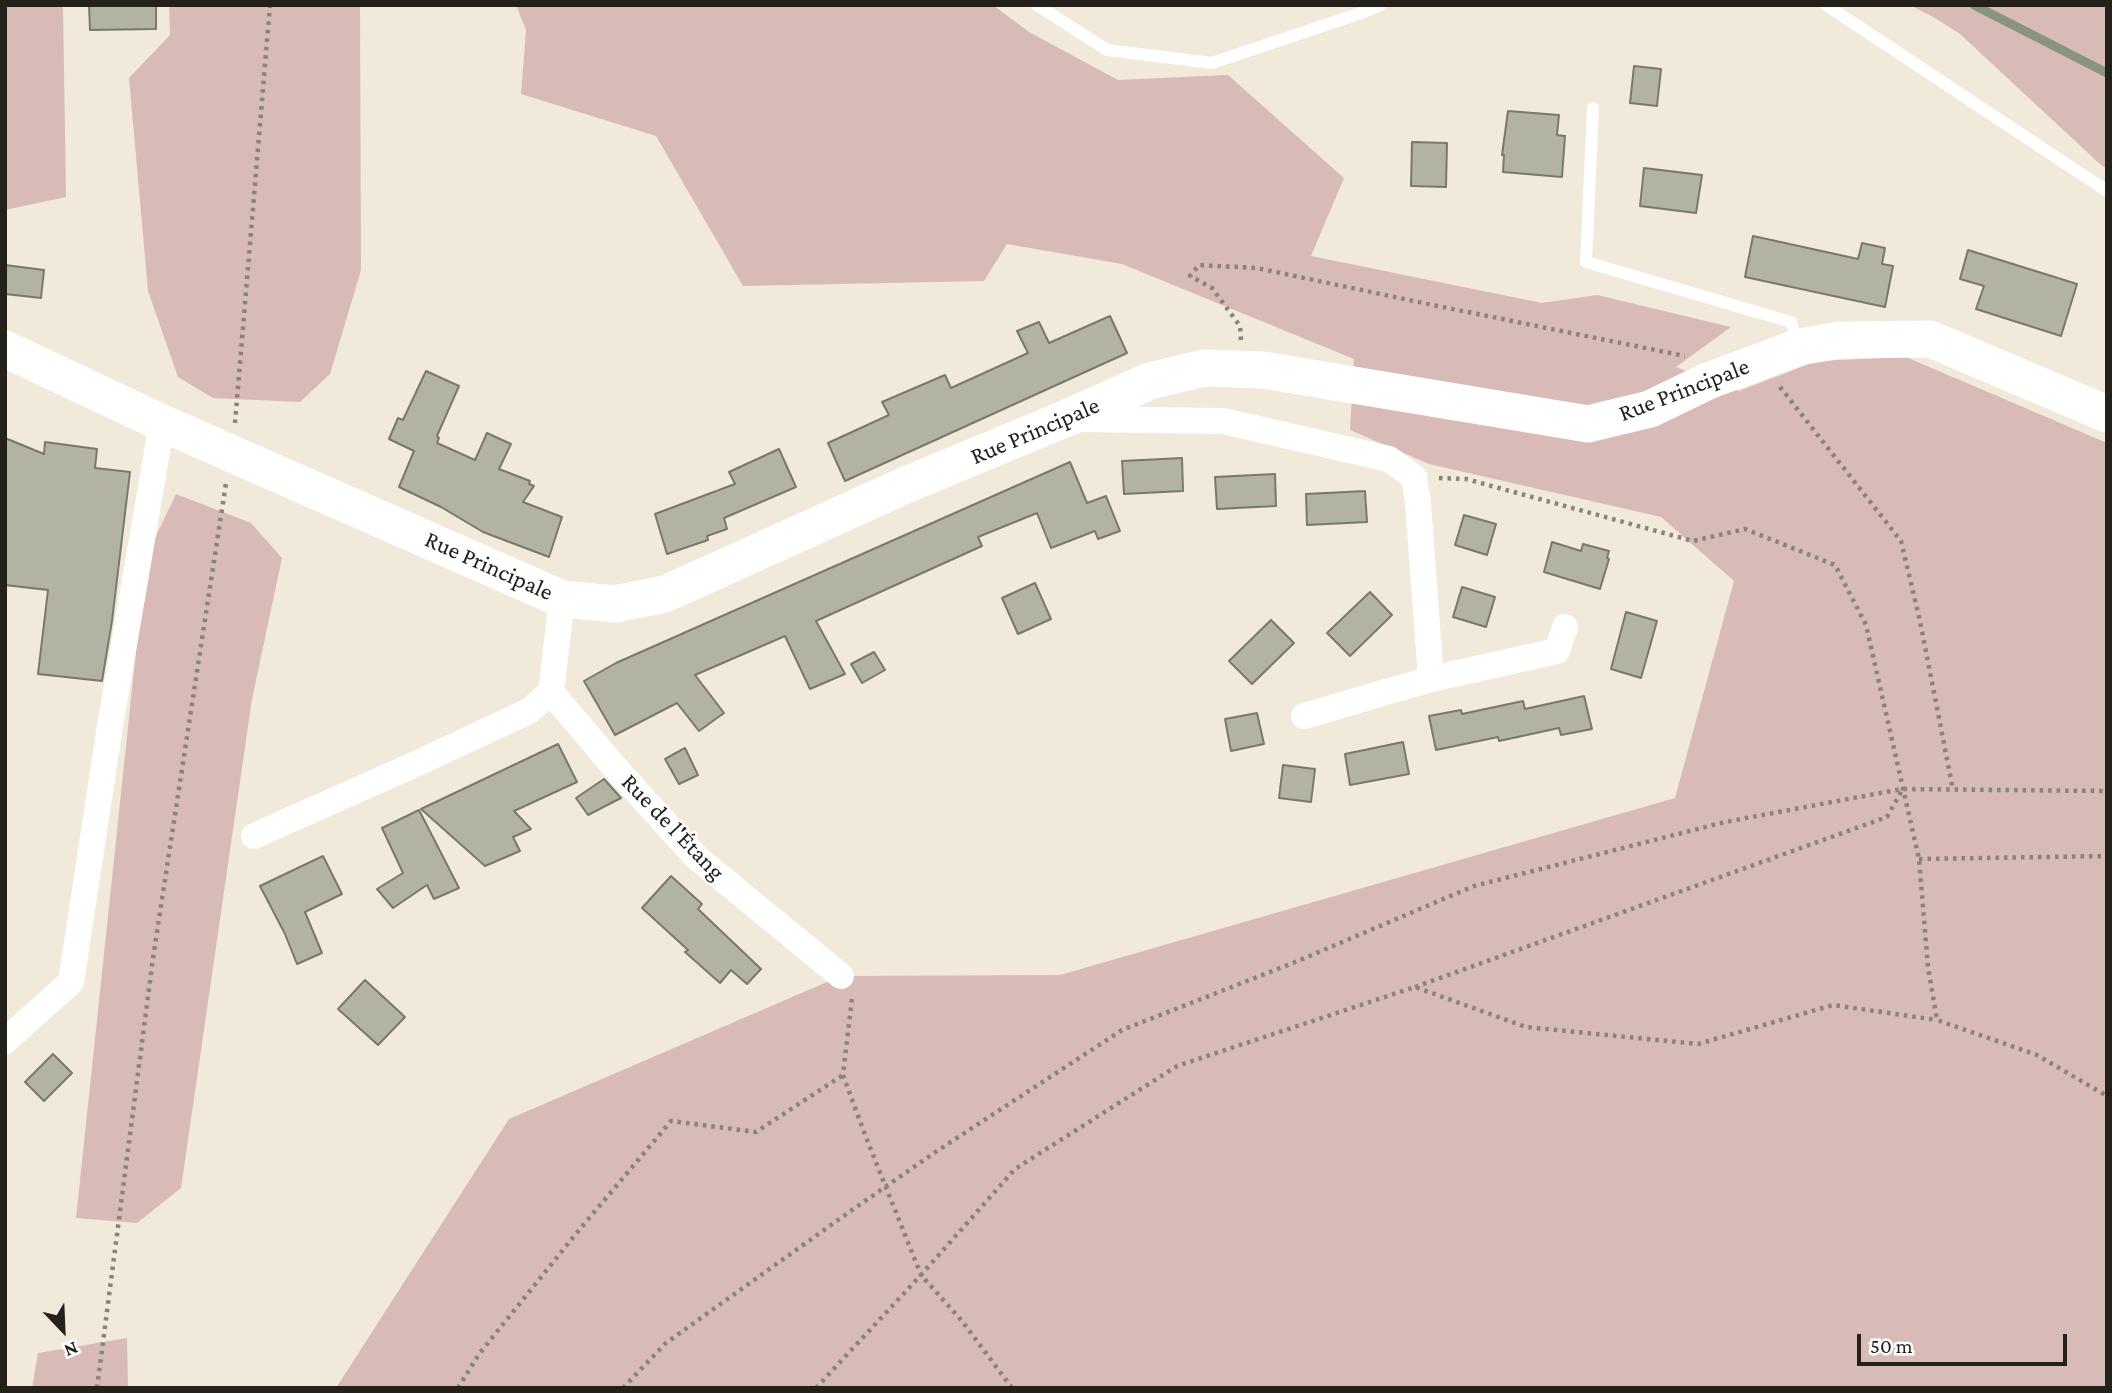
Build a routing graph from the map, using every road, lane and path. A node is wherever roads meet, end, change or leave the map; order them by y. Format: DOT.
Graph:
graph roads {
  1 [pos="270,5"];
  2 [pos="1037,5"];
  3 [pos="1380,5"];
  4 [pos="1826,5"];
  5 [pos="1593,108"];
  6 [pos="2107,191"];
  7 [pos="1799,347"];
  8 [pos="5,349"];
  9 [pos="1687,356"];
  10 [pos="1243,369"];
  11 [pos="1778,384"];
  12 [pos="238,404"];
  13 [pos="2107,414"];
  14 [pos="1067,418"];
  15 [pos="162,423"];
  16 [pos="1414,477"];
  17 [pos="223,503"];
  18 [pos="562,599"];
  19 [pos="1565,627"];
  20 [pos="1431,679"];
  21 [pos="551,692"];
  22 [pos="1304,716"];
  23 [pos="1902,789"];
  24 [pos="1953,790"];
  25 [pos="2107,791"];
  26 [pos="254,836"];
  27 [pos="2107,856"];
  28 [pos="1919,859"];
  29 [pos="841,976"];
  30 [pos="1415,987"];
  31 [pos="1937,1020"];
  32 [pos="5,1041"];
  33 [pos="842,1075"];
  34 [pos="2107,1096"];
  35 [pos="921,1275"];
  36 [pos="97,1388"];
  37 [pos="458,1388"];
  38 [pos="623,1388"];
  39 [pos="816,1388"];
  40 [pos="1012,1388"];
  1 -- 12 [label="path"];
  2 -- 3 [label="lane"];
  4 -- 6 [label="lane"];
  5 -- 7 [label="lane"];
  7 -- 10 [label="main road, Rue Principale"];
  7 -- 13 [label="main road, Rue Principale"];
  8 -- 15 [label="main road, Rue Principale"];
  9 -- 10 [label="path"];
  10 -- 14 [label="main road, Rue Principale"];
  11 -- 24 [label="path"];
  14 -- 16 [label="street"];
  14 -- 18 [label="main road, Rue Principale"];
  15 -- 18 [label="main road, Rue Principale"];
  15 -- 32 [label="street"];
  16 -- 20 [label="street"];
  16 -- 23 [label="path"];
  17 -- 36 [label="path"];
  18 -- 21 [label="street"];
  19 -- 20 [label="street"];
  20 -- 22 [label="street"];
  21 -- 26 [label="street"];
  21 -- 29 [label="street, Rue de l'Étang"];
  23 -- 24 [label="path"];
  23 -- 28 [label="path"];
  23 -- 30 [label="path"];
  23 -- 38 [label="path"];
  24 -- 25 [label="path"];
  27 -- 28 [label="path"];
  28 -- 31 [label="path"];
  29 -- 33 [label="path"];
  30 -- 31 [label="path"];
  30 -- 35 [label="path"];
  31 -- 34 [label="path"];
  33 -- 35 [label="path"];
  33 -- 37 [label="path"];
  35 -- 39 [label="path"];
  35 -- 40 [label="path"];
}
